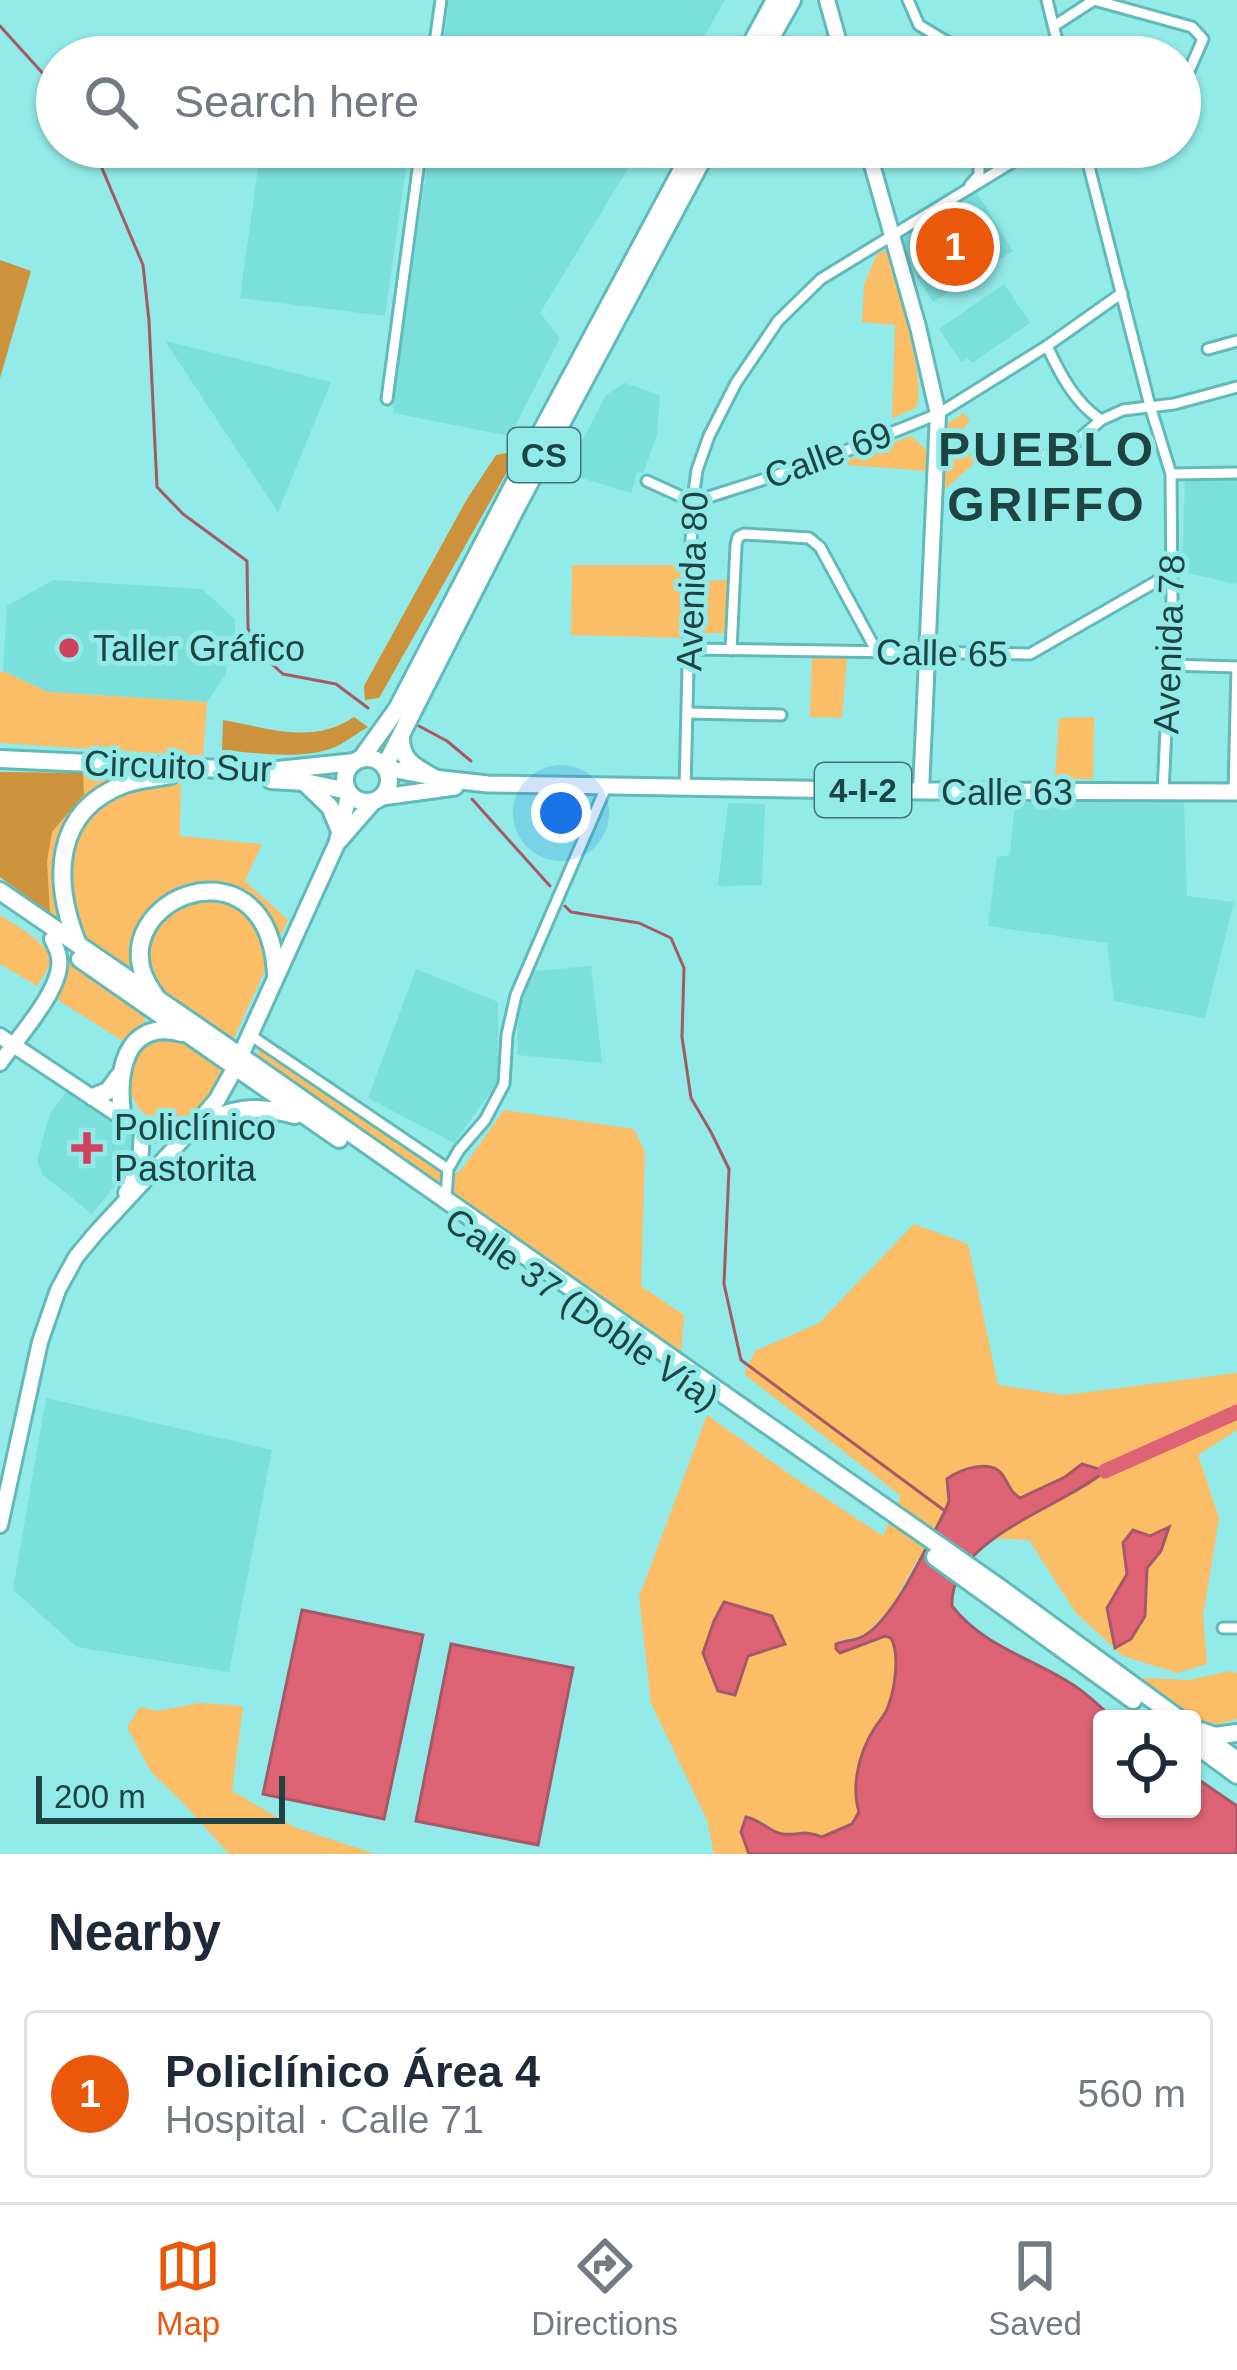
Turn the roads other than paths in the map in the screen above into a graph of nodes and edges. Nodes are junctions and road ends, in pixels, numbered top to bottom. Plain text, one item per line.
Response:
1 (441, 0) edge
2 (775, 0) edge
3 (792, 0) edge
4 (827, 0) edge
5 (908, 0) edge
6 (1047, 0) edge
7 (1094, 0) edge
8 (1054, 26) junction
9 (436, 36) edge
10 (755, 36) edge
11 (772, 36) edge
12 (837, 36) edge
13 (937, 36) edge
14 (1056, 36) edge
15 (1200, 36) edge
16 (418, 168) edge
17 (683, 168) edge
18 (699, 168) edge
19 (873, 168) edge
20 (979, 168) edge
21 (1003, 168) edge
22 (1089, 168) edge
23 (967, 190) junction
24 (891, 235) junction
25 (1122, 293) junction
26 (1237, 341) edge
27 (1047, 346) junction
28 (1208, 349) dead end
29 (1237, 387) edge
30 (387, 399) dead end
31 (1150, 406) junction
32 (938, 414) junction
33 (1102, 420) junction
34 (1002, 448) dead end
35 (1237, 473) edge
36 (1171, 474) junction
37 (647, 481) dead end
38 (693, 502) junction
39 (1173, 572) junction
40 (688, 649) junction
41 (731, 650) junction
42 (877, 652) junction
43 (925, 652) junction
44 (1170, 665) junction
45 (1237, 667) edge
46 (688, 713) junction
47 (781, 716) dead end
48 (401, 733) junction
49 (379, 736) junction
50 (358, 760) junction
51 (0, 763) edge
52 (386, 767) junction
53 (171, 775) junction
54 (305, 775) junction
55 (430, 776) junction
56 (488, 784) junction
57 (607, 785) junction
58 (685, 788) junction
59 (920, 791) junction
60 (1236, 792) edge
61 (349, 793) junction
62 (1163, 793) junction
63 (378, 800) junction
64 (338, 837) junction
65 (0, 891) edge
66 (0, 903) edge
67 (52, 939) junction
68 (77, 943) junction
69 (276, 974) junction
70 (159, 1000) junction
71 (188, 1035) junction
72 (6, 1040) edge
73 (246, 1042) joint
74 (0, 1063) edge
75 (120, 1075) junction
76 (231, 1075) dead end
77 (93, 1097) junction
78 (123, 1118) junction
79 (308, 1118) junction
80 (194, 1128) junction
81 (142, 1132) junction
82 (168, 1155) junction
83 (448, 1169) junction
84 (446, 1201) junction
85 (119, 1208) junction
86 (14, 1463) junction
87 (0, 1484) edge
88 (883, 1515) junction
89 (1, 1518) edge
90 (996, 1593) junction
91 (1222, 1628) dead end
92 (1237, 1628) edge
93 (1148, 1710) edge
94 (1161, 1710) edge
95 (1201, 1733) edge
96 (1237, 1733) edge
97 (1201, 1738) edge
98 (1201, 1741) edge
99 (1237, 1760) edge
100 (1237, 1775) edge

1 - 9 street
2 - 10 highway
3 - 11 highway
4 - 12 street
5 - 13 street
6 - 8 street
7 - 8 street
7 - 15 street
8 - 14 street
16 - 30 street
17 - 49 highway, CS
18 - 48 highway, CS
19 - 24 street
20 - 23 street
21 - 23 street, Avenida 80
22 - 25 street, Avenida 78
23 - 24 street, Avenida 80
24 - 32 street
24 - 38 street, Avenida 80
25 - 27 street, Calle 69
25 - 31 street, Avenida 78
26 - 28 street
27 - 32 street, Calle 69
27 - 33 street
29 - 31 street
31 - 33 street
31 - 36 street, Avenida 78
32 - 38 street, Calle 69
32 - 43 street
33 - 34 street
35 - 36 street
36 - 39 street, Avenida 78
37 - 38 street
38 - 40 street, Avenida 80
39 - 43 street, Calle 65
39 - 44 street, Avenida 78
40 - 41 street, Calle 65
40 - 46 street, Avenida 80
41 - 42 street, Calle 65
41 - 42 street
42 - 43 street, Calle 65
43 - 59 street
44 - 45 street
44 - 62 street, Avenida 78
45 - 60 street
46 - 47 street
46 - 58 street, Avenida 80
48 - 52 highway, CS
48 - 55 highway
49 - 50 highway, CS
49 - 54 highway
50 - 52 highway
50 - 54 highway, Circuito Sur
50 - 61 highway, CS
51 - 53 highway, Circuito Sur
51 - 54 highway, Circuito Sur
52 - 55 main road, Calle 63 / 4-I-2
52 - 63 highway, CS
53 - 54 highway, Circuito Sur
53 - 68 highway
54 - 61 highway, Circuito Sur
54 - 64 highway
55 - 56 main road, Calle 63 / 4-I-2
56 - 57 main road, Calle 63 / 4-I-2
56 - 63 main road, Calle 63 / 4-I-2
57 - 58 main road, Calle 63 / 4-I-2
57 - 83 street
58 - 59 main road, Calle 63 / 4-I-2
59 - 62 main road, Calle 63 / 4-I-2
60 - 62 main road, Calle 63 / 4-I-2
61 - 63 highway
61 - 64 main road
63 - 64 main road
64 - 69 main road
65 - 68 highway
66 - 67 highway, Calle 37 (Doble Vía)
67 - 71 highway, Calle 37 (Doble Vía)
67 - 72 street
68 - 70 highway, Calle 37 (Doble Vía)
69 - 70 highway
69 - 73 main road
70 - 84 highway, Calle 37 (Doble Vía)
71 - 75 highway
71 - 79 highway, Calle 37 (Doble Vía)
72 - 74 street
72 - 77 street
73 - 83 street
75 - 77 highway
75 - 78 highway
76 - 80 main road
77 - 78 street
78 - 81 main road
79 - 80 highway
79 - 88 highway, Calle 37 (Doble Vía)
80 - 81 main road
80 - 82 street
81 - 82 street
81 - 85 street
82 - 85 street
83 - 84 street
84 - 88 highway, Calle 37 (Doble Vía)
85 - 86 street
86 - 87 street
86 - 89 street
88 - 90 highway, Calle 37 (Doble Vía)
90 - 93 highway, Calle 37 (Doble Vía)
90 - 94 highway, Calle 37 (Doble Vía)
91 - 92 street
95 - 96 highway
97 - 99 highway, Calle 37 (Doble Vía)
98 - 100 highway, Calle 37 (Doble Vía)

